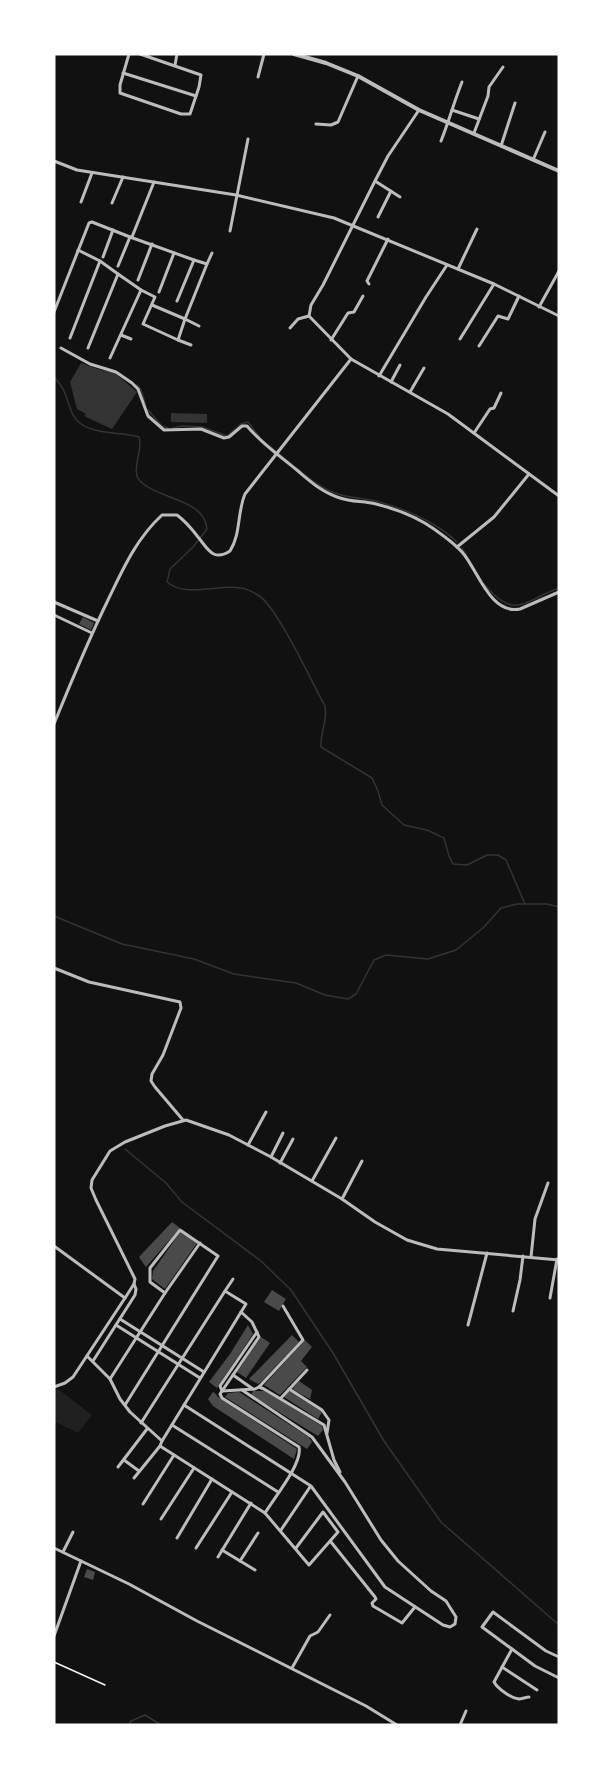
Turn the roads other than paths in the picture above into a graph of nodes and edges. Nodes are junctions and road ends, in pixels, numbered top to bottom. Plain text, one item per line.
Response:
1 (129, 54) edge
2 (140, 54) edge
3 (177, 54) edge
4 (264, 54) edge
5 (294, 54) edge
6 (175, 65) junction
7 (503, 67) dead end
8 (123, 73) junction
9 (358, 76) junction
10 (258, 78) dead end
11 (462, 82) dead end
12 (196, 96) junction
13 (515, 103) dead end
14 (419, 110) junction
15 (452, 110) junction
16 (480, 119) junction
17 (448, 121) junction
18 (316, 124) dead end
19 (545, 132) dead end
20 (474, 133) junction
21 (248, 139) dead end
22 (441, 141) dead end
23 (501, 146) junction
24 (533, 160) junction
25 (54, 161) edge
26 (559, 171) edge
27 (92, 173) junction
28 (123, 177) junction
29 (375, 181) junction
30 (154, 182) junction
31 (391, 191) junction
32 (236, 195) junction
33 (400, 197) dead end
34 (81, 201) dead end
35 (112, 203) dead end
36 (378, 217) dead end
37 (352, 225) junction
38 (477, 229) dead end
39 (114, 230) junction
40 (230, 231) dead end
41 (131, 237) junction
42 (388, 239) junction
43 (152, 244) junction
44 (78, 250) junction
45 (174, 253) junction
46 (212, 253) dead end
47 (103, 257) dead end
48 (194, 260) junction
49 (100, 261) junction
50 (207, 264) junction
51 (447, 265) junction
52 (118, 266) dead end
53 (458, 269) junction
54 (559, 271) edge
55 (118, 274) junction
56 (138, 280) dead end
57 (369, 284) dead end
58 (494, 284) junction
59 (141, 290) junction
60 (159, 292) dead end
61 (363, 296) dead end
62 (519, 296) junction
63 (177, 301) dead end
64 (151, 305) junction
65 (539, 307) junction
66 (54, 312) edge
67 (309, 316) junction
68 (559, 316) edge
69 (185, 319) junction
70 (199, 326) dead end
71 (290, 327) dead end
72 (121, 335) junction
73 (70, 338) dead end
74 (131, 339) dead end
75 (460, 339) dead end
76 (178, 340) junction
77 (331, 340) junction
78 (190, 345) dead end
79 (479, 346) dead end
80 (61, 348) dead end
81 (88, 348) dead end
82 (110, 358) dead end
83 (351, 359) junction
84 (400, 365) dead end
85 (424, 368) dead end
86 (380, 376) junction
87 (390, 382) junction
88 (409, 393) junction
89 (501, 393) dead end
90 (474, 433) junction
91 (277, 452) junction
92 (529, 474) junction
93 (559, 496) edge
94 (457, 547) junction
95 (559, 592) edge
96 (54, 602) edge
97 (54, 615) edge
98 (98, 621) junction
99 (92, 633) junction
100 (54, 724) edge
101 (54, 968) edge
102 (266, 1112) dead end
103 (183, 1120) junction
104 (283, 1133) dead end
105 (336, 1138) dead end
106 (293, 1139) dead end
107 (248, 1145) junction
108 (271, 1157) junction
109 (362, 1161) dead end
110 (280, 1163) junction
111 (312, 1182) junction
112 (548, 1183) dead end
113 (342, 1199) junction
114 (200, 1243) junction
115 (54, 1246) edge
116 (486, 1253) junction
117 (523, 1256) junction
118 (531, 1257) junction
119 (558, 1259) edge
120 (232, 1279) dead end
121 (134, 1284) junction
122 (225, 1291) junction
123 (165, 1293) junction
124 (125, 1298) junction
125 (550, 1298) dead end
126 (283, 1306) dead end
127 (513, 1311) dead end
128 (241, 1312) junction
129 (120, 1319) junction
130 (116, 1325) junction
131 (468, 1325) dead end
132 (141, 1332) junction
133 (257, 1332) junction
134 (136, 1338) junction
135 (162, 1346) junction
136 (159, 1352) junction
137 (87, 1356) junction
138 (182, 1358) junction
139 (93, 1361) junction
140 (178, 1365) junction
141 (308, 1370) dead end
142 (204, 1372) junction
143 (233, 1375) junction
144 (200, 1378) junction
145 (110, 1379) junction
146 (245, 1383) junction
147 (54, 1388) edge
148 (257, 1388) junction
149 (289, 1389) junction
150 (242, 1390) junction
151 (222, 1391) junction
152 (281, 1398) junction
153 (125, 1405) junction
154 (184, 1405) junction
155 (141, 1423) junction
156 (172, 1425) junction
157 (147, 1429) junction
158 (327, 1434) junction
159 (162, 1441) junction
160 (160, 1446) junction
161 (174, 1455) junction
162 (123, 1460) junction
163 (118, 1467) dead end
164 (194, 1468) junction
165 (139, 1471) junction
166 (291, 1472) junction
167 (134, 1478) dead end
168 (212, 1479) junction
169 (345, 1482) junction
170 (311, 1486) junction
171 (232, 1492) junction
172 (278, 1492) junction
173 (251, 1503) junction
174 (143, 1504) dead end
175 (265, 1513) junction
176 (161, 1519) dead end
177 (281, 1530) junction
178 (73, 1532) dead end
179 (258, 1533) dead end
180 (177, 1538) dead end
181 (331, 1542) junction
182 (54, 1548) edge
183 (196, 1548) dead end
184 (296, 1548) junction
185 (222, 1550) junction
186 (63, 1552) junction
187 (218, 1557) dead end
188 (81, 1561) junction
189 (240, 1561) junction
190 (255, 1570) dead end
191 (415, 1607) junction
192 (330, 1615) dead end
193 (54, 1636) edge
194 (512, 1648) junction
195 (559, 1657) edge
196 (502, 1667) junction
197 (291, 1669) junction
198 (559, 1678) edge
199 (537, 1690) dead end
200 (529, 1697) dead end
201 (466, 1712) dead end
202 (397, 1725) edge
203 (460, 1725) edge

1 - 8 street
2 - 6 street
3 - 6 street
4 - 10 street
5 - 9 street
6 - 12 street
7 - 16 street
8 - 12 street
8 - 12 street
9 - 14 street
9 - 18 street
11 - 15 street
13 - 23 street
14 - 17 street
14 - 29 street
15 - 16 street
15 - 17 street
16 - 20 street
17 - 20 street
17 - 22 street
19 - 24 street
20 - 23 street
21 - 32 street
23 - 24 street
24 - 26 street
25 - 27 street
27 - 28 street
27 - 34 street
28 - 30 street
28 - 35 street
29 - 31 street
29 - 37 street
30 - 32 street
30 - 41 street
31 - 33 street
31 - 36 street
32 - 37 street
32 - 40 street
37 - 42 street
37 - 67 street
38 - 53 street
39 - 41 street
39 - 44 street
39 - 47 street
41 - 43 street
41 - 52 street
42 - 51 street
42 - 57 street
43 - 45 street
43 - 56 street
44 - 49 street
44 - 66 street
45 - 48 street
45 - 60 street
46 - 50 street
48 - 50 street
48 - 63 street
49 - 55 street
49 - 73 street
50 - 69 street
51 - 53 street
51 - 86 street
53 - 58 street
54 - 65 street
55 - 59 street
55 - 81 street
58 - 62 street
58 - 75 street
59 - 64 street
59 - 72 street
61 - 77 street
62 - 65 street
62 - 79 street
64 - 69 street
64 - 76 street
65 - 68 street
67 - 71 street
67 - 77 street
69 - 70 street
69 - 76 street
72 - 74 street
72 - 82 street
76 - 78 street
77 - 83 street
80 - 91 street
83 - 86 street
83 - 91 street
84 - 87 street
85 - 88 street
86 - 87 street
87 - 88 street
88 - 90 street
89 - 90 street
90 - 92 street
91 - 94 street
91 - 98 street
92 - 93 street
92 - 94 street
94 - 95 street
96 - 98 street
97 - 99 street
98 - 99 street
99 - 100 street
101 - 103 street
102 - 107 street
103 - 107 street
103 - 121 street
104 - 108 street
105 - 111 street
106 - 110 street
107 - 108 street
108 - 110 street
109 - 113 street
110 - 111 street
111 - 113 street
112 - 118 street
113 - 116 street
114 - 123 street
114 - 123 street
114 - 135 street
115 - 124 street
116 - 117 street
116 - 131 street
117 - 118 street
117 - 127 street
118 - 119 street
119 - 125 street
120 - 122 street
121 - 124 street
121 - 129 street
122 - 128 street
122 - 138 street
123 - 132 street
124 - 137 street
126 - 148 street
128 - 133 street
128 - 142 street
129 - 130 street
129 - 132 street
130 - 134 street
130 - 139 street
132 - 134 street
132 - 135 street
133 - 143 street
133 - 151 street
134 - 136 street
134 - 145 street
135 - 136 street
135 - 138 street
136 - 140 street
136 - 153 street
137 - 139 street
137 - 147 street
138 - 140 street
138 - 142 street
139 - 145 street
140 - 144 street
140 - 155 street
141 - 149 street
142 - 144 street
143 - 146 street
143 - 151 street
144 - 154 street
145 - 153 street
146 - 148 street
146 - 150 street
148 - 150 street
148 - 152 street
149 - 152 street
149 - 158 street
150 - 151 street
150 - 169 street
151 - 166 street
152 - 158 street
153 - 155 street
154 - 156 street
154 - 166 street
155 - 157 street
156 - 159 street
156 - 172 street
157 - 159 street
157 - 162 street
158 - 169 street
159 - 160 street
160 - 161 street
160 - 165 street
161 - 164 street
161 - 174 street
162 - 163 street
162 - 165 street
164 - 168 street
164 - 176 street
165 - 167 street
166 - 170 street
166 - 172 street
168 - 171 street
168 - 180 street
169 - 191 street
170 - 177 street
170 - 191 street
171 - 173 street
171 - 183 street
172 - 175 street
173 - 175 street
173 - 185 street
175 - 177 street
177 - 184 street
178 - 186 street
179 - 189 street
181 - 184 street
181 - 184 street
181 - 191 street
182 - 186 street
185 - 187 street
185 - 189 street
186 - 188 street
188 - 193 street
188 - 197 street
189 - 190 street
192 - 197 street
194 - 195 street
194 - 196 street
194 - 198 street
196 - 199 street
196 - 200 street
197 - 202 street
201 - 203 street

